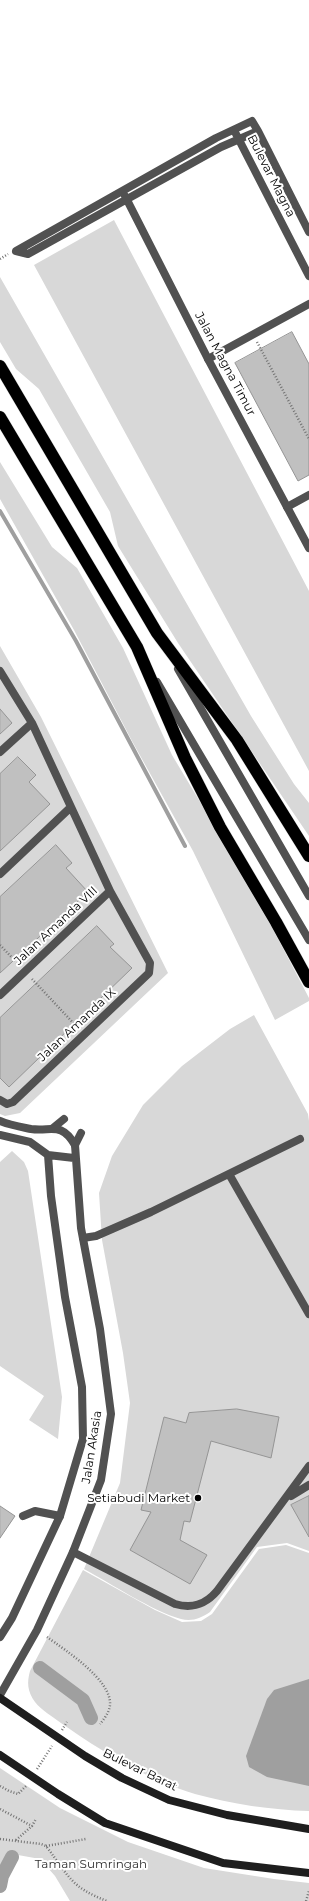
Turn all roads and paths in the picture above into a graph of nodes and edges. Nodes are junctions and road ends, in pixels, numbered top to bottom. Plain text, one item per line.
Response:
1 (234, 129) junction
2 (258, 131) junction
3 (239, 139) junction
4 (122, 191) junction
5 (127, 200) junction
6 (309, 232) edge
7 (309, 276) edge
8 (309, 304) edge
9 (253, 334) junction
10 (208, 359) junction
11 (0, 366) edge
12 (0, 417) edge
13 (309, 439) edge
14 (309, 495) edge
15 (287, 507) junction
16 (309, 548) edge
17 (157, 633) junction
18 (137, 647) junction
19 (0, 671) edge
20 (32, 723) junction
21 (0, 752) edge
22 (70, 807) junction
23 (309, 856) edge
24 (0, 874) edge
25 (110, 891) junction
26 (309, 896) edge
27 (309, 940) edge
28 (0, 945) edge
29 (25, 971) junction
30 (309, 982) edge
31 (0, 995) edge
32 (85, 1035) junction
33 (0, 1100) edge
34 (64, 1119) dead end
35 (0, 1121) edge
36 (53, 1128) junction
37 (32, 1129) junction
38 (81, 1133) dead end
39 (0, 1135) edge
40 (300, 1139) dead end
41 (30, 1142) junction
42 (74, 1145) junction
43 (48, 1154) junction
44 (74, 1158) junction
45 (229, 1174) junction
46 (83, 1238) junction
47 (309, 1314) edge
48 (309, 1466) edge
49 (309, 1485) edge
50 (287, 1498) junction
51 (23, 1516) dead end
52 (60, 1516) junction
53 (74, 1552) junction
54 (0, 1637) edge
55 (46, 1637) dead end
56 (0, 1697) edge
57 (67, 1722) dead end
58 (100, 1724) dead end
59 (57, 1737) junction
60 (0, 1754) edge
61 (32, 1777) junction
62 (0, 1786) edge
63 (0, 1808) edge
64 (36, 1819) dead end
65 (32, 1826) junction
66 (309, 1829) edge
67 (0, 1839) edge
68 (86, 1839) dead end
69 (16, 1841) junction
70 (46, 1846) junction
71 (309, 1872) edge
72 (309, 1891) edge
73 (107, 1901) edge
74 (306, 1901) edge

1 - 2 street, Bulevar Magna
1 - 3 street, Bulevar Magna
1 - 4 street
2 - 3 street
2 - 6 street, Bulevar Magna
3 - 5 street
3 - 7 street, Bulevar Magna
4 - 5 street, Jalan Magna Timur
4 - 5 street
5 - 10 street, Jalan Magna Timur
8 - 9 street
9 - 10 street
9 - 13 path
10 - 15 street, Jalan Magna Timur
11 - 17 highway
12 - 18 highway
14 - 15 street
15 - 16 street, Jalan Magna Timur
17 - 23 highway
17 - 26 street
18 - 27 street
18 - 30 highway
19 - 20 street
20 - 21 street
20 - 22 street
22 - 24 street
22 - 25 street
25 - 29 street, Jalan Amanda VIII
25 - 32 street, Jalan Amanda IX
28 - 29 path
29 - 31 street, Jalan Amanda VIII
29 - 32 path
32 - 33 street, Jalan Amanda IX
34 - 36 street
35 - 37 street
36 - 37 street
36 - 42 street
37 - 41 street
38 - 42 street
39 - 41 street
40 - 45 street
41 - 43 street
42 - 44 street, Jalan Akasia
43 - 44 street
43 - 52 street, Jalan Akasia
44 - 46 street, Jalan Akasia
45 - 46 street
45 - 47 street
46 - 53 street, Jalan Akasia
48 - 50 street
49 - 50 street
50 - 53 street
51 - 52 street
52 - 54 street, Jalan Akasia
53 - 56 street, Jalan Akasia
55 - 58 path
56 - 59 main road, Bulevar Barat
57 - 59 path
59 - 61 path
59 - 66 main road, Bulevar Barat
60 - 61 main road
61 - 62 path
61 - 71 main road
63 - 65 path
64 - 65 path
65 - 69 path
67 - 69 path
68 - 70 path
69 - 70 path
70 - 73 path
72 - 74 path

